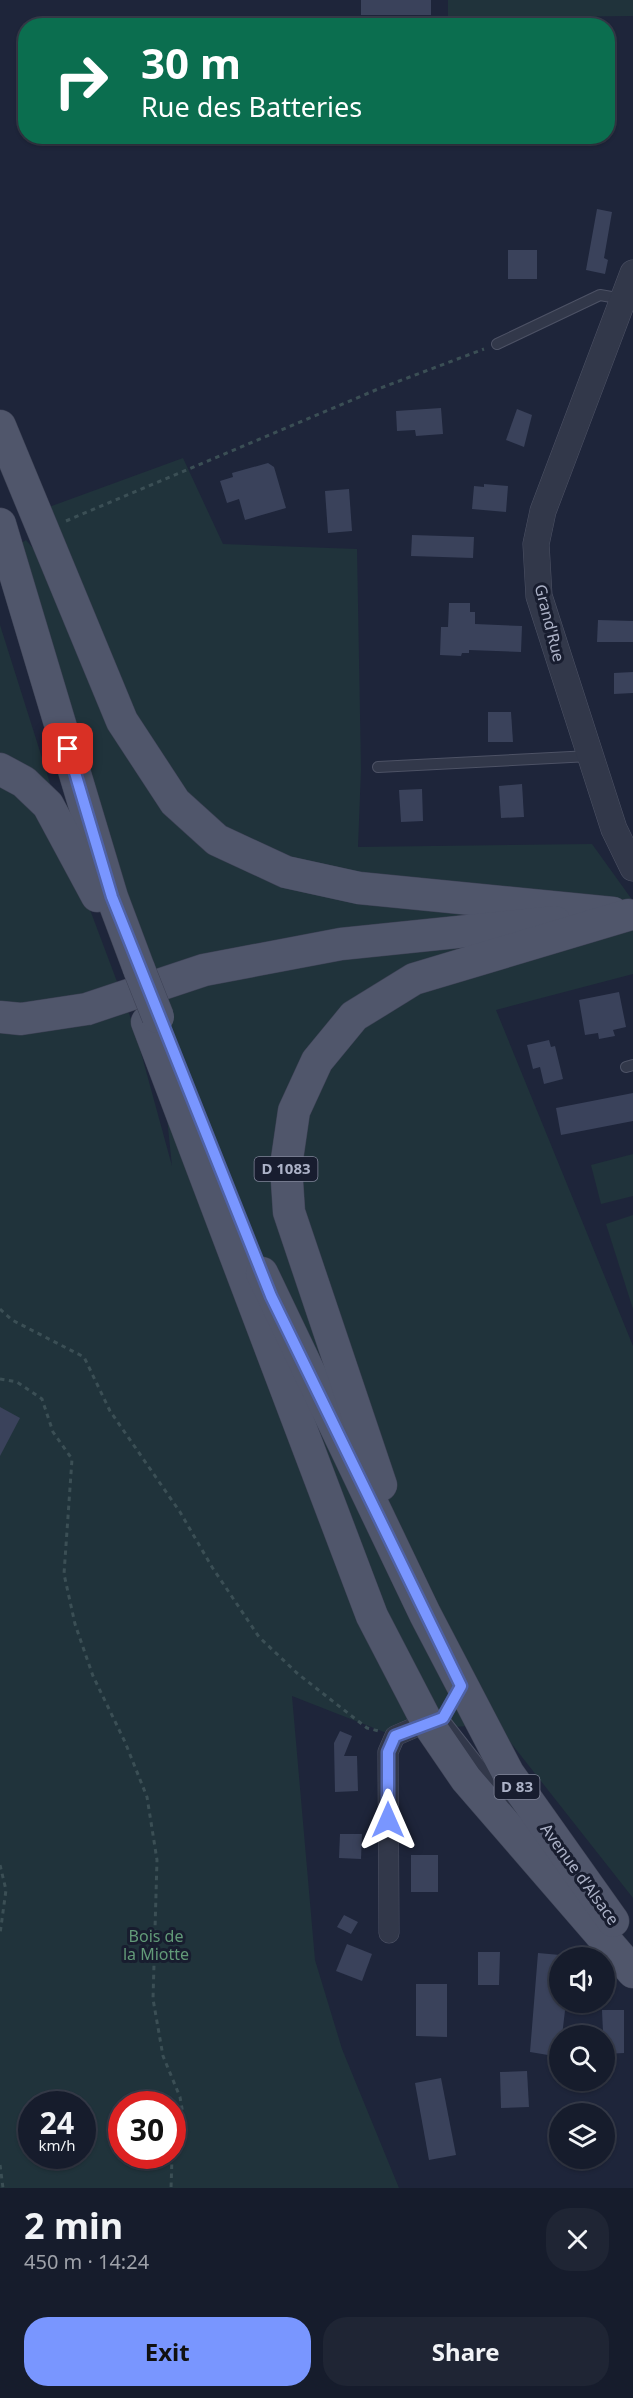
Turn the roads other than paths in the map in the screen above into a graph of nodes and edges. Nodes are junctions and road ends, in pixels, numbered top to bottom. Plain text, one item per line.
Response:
1 (633, 273) edge
2 (623, 299) junction
3 (497, 344) road end
4 (0, 426) edge
5 (0, 524) edge
6 (0, 588) edge
7 (590, 756) junction
8 (378, 767) dead end
9 (0, 769) edge
10 (633, 868) edge
11 (99, 899) junction
12 (631, 914) edge
13 (134, 972) junction
14 (0, 1017) edge
15 (152, 1020) junction
16 (424, 1614) junction
17 (461, 1686) junction
18 (435, 1720) junction
19 (530, 1829) dead end
20 (566, 1876) dead end
21 (610, 1917) junction
22 (389, 1933) dead end
23 (633, 1945) edge
24 (633, 1972) edge

1 - 2 street, Grand'Rue
2 - 3 lane
2 - 7 street, Grand'Rue
4 - 12 main road
5 - 13 main road, D 83
6 - 11 main road, D 83
7 - 8 lane
7 - 10 street, Grand'Rue
9 - 11 main road
11 - 13 main road, D 83
12 - 14 main road
12 - 16 main road, D 1083
13 - 15 main road, D 83, bridge
15 - 16 main road, D 83
15 - 18 main road, D 83
16 - 17 main road, Avenue d'Alsace / D 83
17 - 18 lane
17 - 21 main road, Avenue d'Alsace / D 83
18 - 19 lane
18 - 22 street
18 - 24 main road, Avenue d'Alsace / D 83
20 - 21 lane
21 - 23 main road, Avenue d'Alsace / D 83

